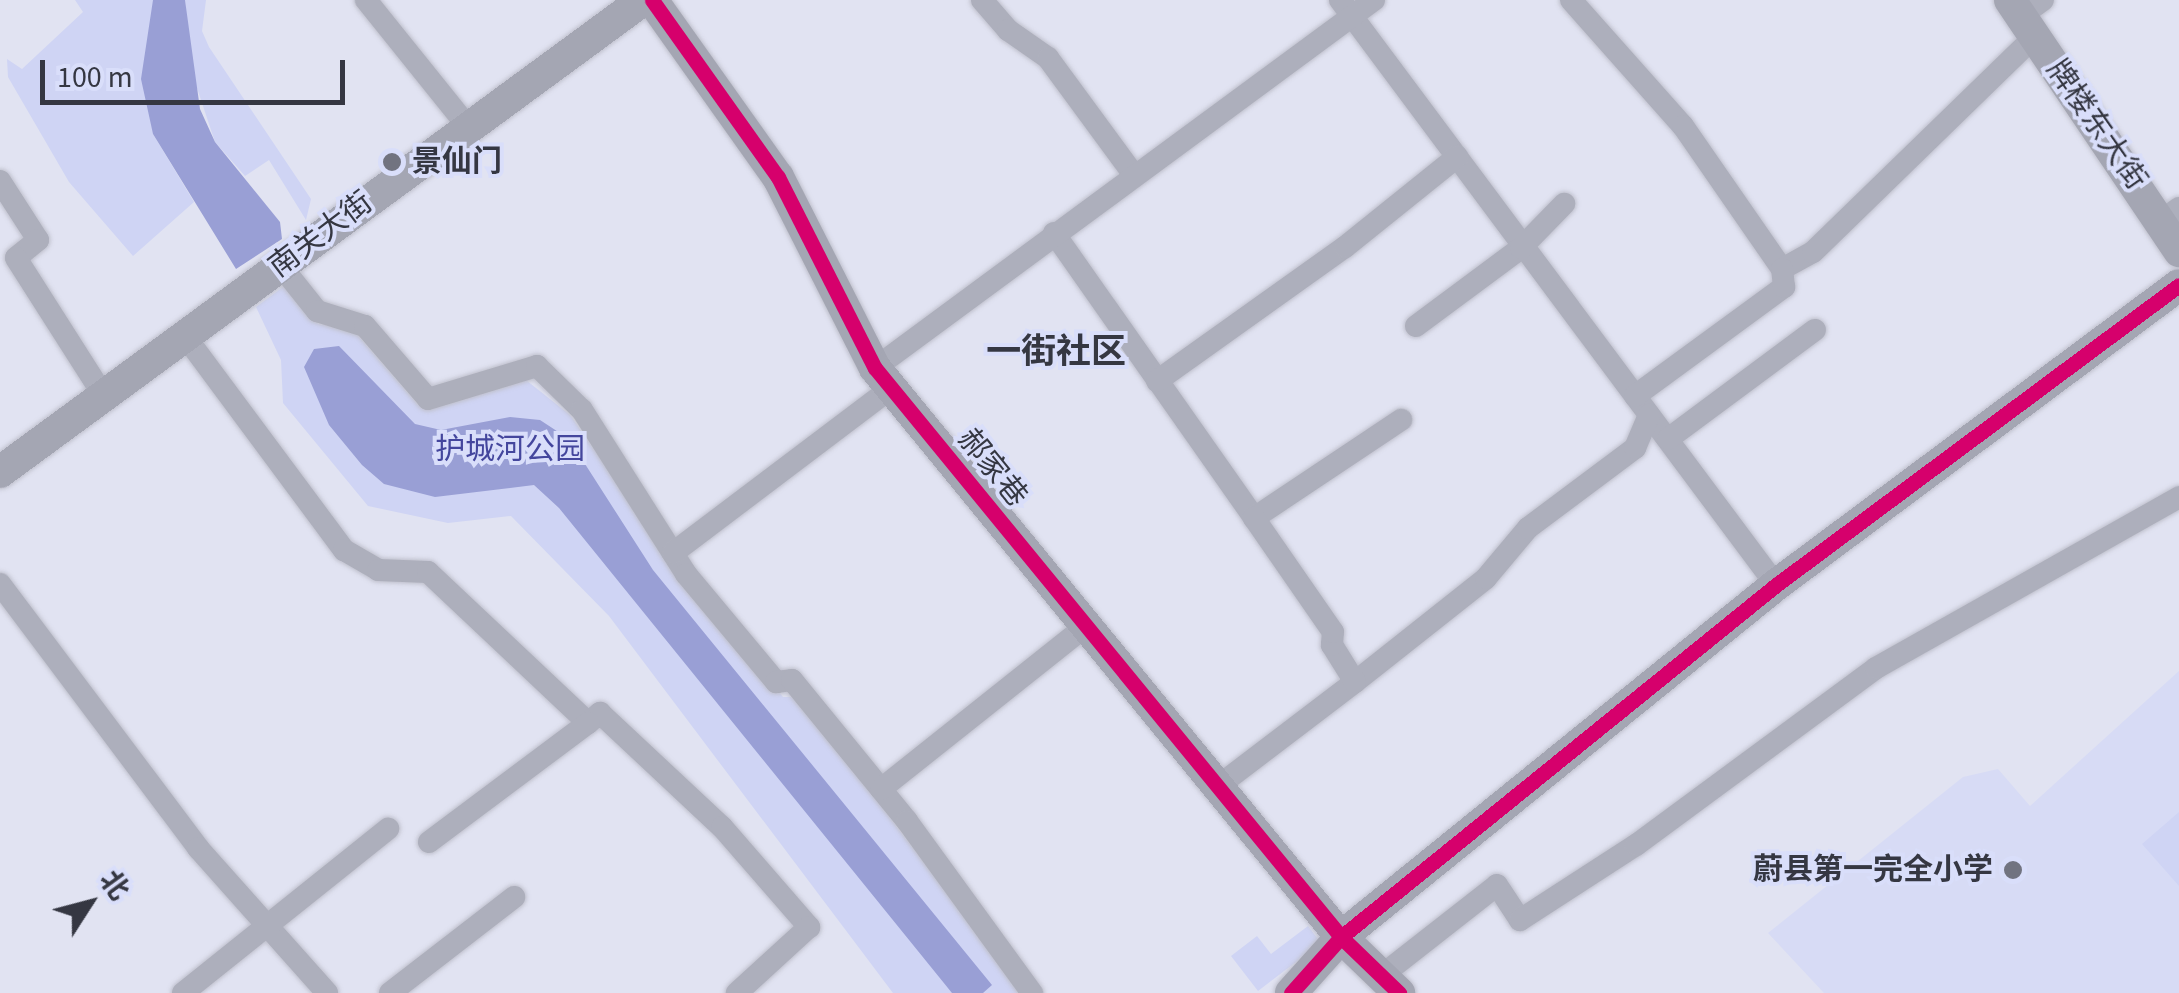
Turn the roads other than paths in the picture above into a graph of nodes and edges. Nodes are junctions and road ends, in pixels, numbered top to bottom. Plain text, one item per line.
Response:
1 (366, 0) edge
2 (644, 0) edge
3 (652, 0) edge
4 (982, 0) edge
5 (1374, 0) edge
6 (1572, 0) edge
7 (1346, 8) edge
8 (2027, 13) edge
9 (469, 128) junction
10 (1457, 156) junction
11 (1134, 176) junction
12 (0, 181) edge
13 (1564, 204) dead end
14 (2170, 214) edge
15 (1054, 233) junction
16 (1522, 248) junction
17 (2179, 251) edge
18 (282, 266) junction
19 (1782, 269) junction
20 (2179, 285) edge
21 (1416, 326) dead end
22 (1815, 330) dead end
23 (185, 336) junction
24 (883, 378) junction
25 (1157, 380) junction
26 (104, 396) junction
27 (1642, 406) junction
28 (1401, 420) dead end
29 (1668, 439) junction
30 (0, 472) edge
31 (2179, 497) edge
32 (1254, 518) junction
33 (673, 553) junction
34 (0, 584) edge
35 (1776, 585) junction
36 (1086, 626) junction
37 (1355, 682) junction
38 (588, 723) junction
39 (1218, 787) junction
40 (882, 790) junction
41 (388, 829) dead end
42 (429, 842) dead end
43 (514, 896) dead end
44 (264, 923) junction
45 (1340, 937) junction
46 (1390, 985) edge
47 (184, 993) edge
48 (327, 993) edge
49 (390, 993) edge
50 (737, 993) edge
51 (1032, 993) edge
52 (1291, 993) edge

1 - 9 street
2 - 9 street, 南关大街
3 - 24 street, 郝家巷
4 - 11 street
5 - 7 street
6 - 19 street
7 - 10 street
7 - 11 street
8 - 14 street, 牌楼东大街
8 - 19 street
9 - 18 street, 南关大街
10 - 16 street
10 - 25 street
11 - 15 street
12 - 26 street
13 - 16 street
14 - 17 street, 牌楼东大街
15 - 24 street
15 - 25 street
16 - 21 street
16 - 27 street
18 - 23 street, 南关大街
18 - 33 street
19 - 27 street
20 - 35 street
22 - 29 street
23 - 26 street, 南关大街
23 - 38 street
24 - 33 street
24 - 36 street, 郝家巷
25 - 32 street
26 - 30 street, 南关大街
27 - 29 street
27 - 37 street
28 - 32 street
29 - 35 street
31 - 46 street
32 - 37 street
33 - 40 street
34 - 44 street
35 - 45 street
36 - 39 street, 郝家巷
36 - 40 street
37 - 39 street
38 - 42 street
38 - 50 street
39 - 45 street, 郝家巷
40 - 51 street
41 - 44 street
43 - 49 street
44 - 47 street
44 - 48 street
45 - 46 street, 郝家巷
45 - 52 street

